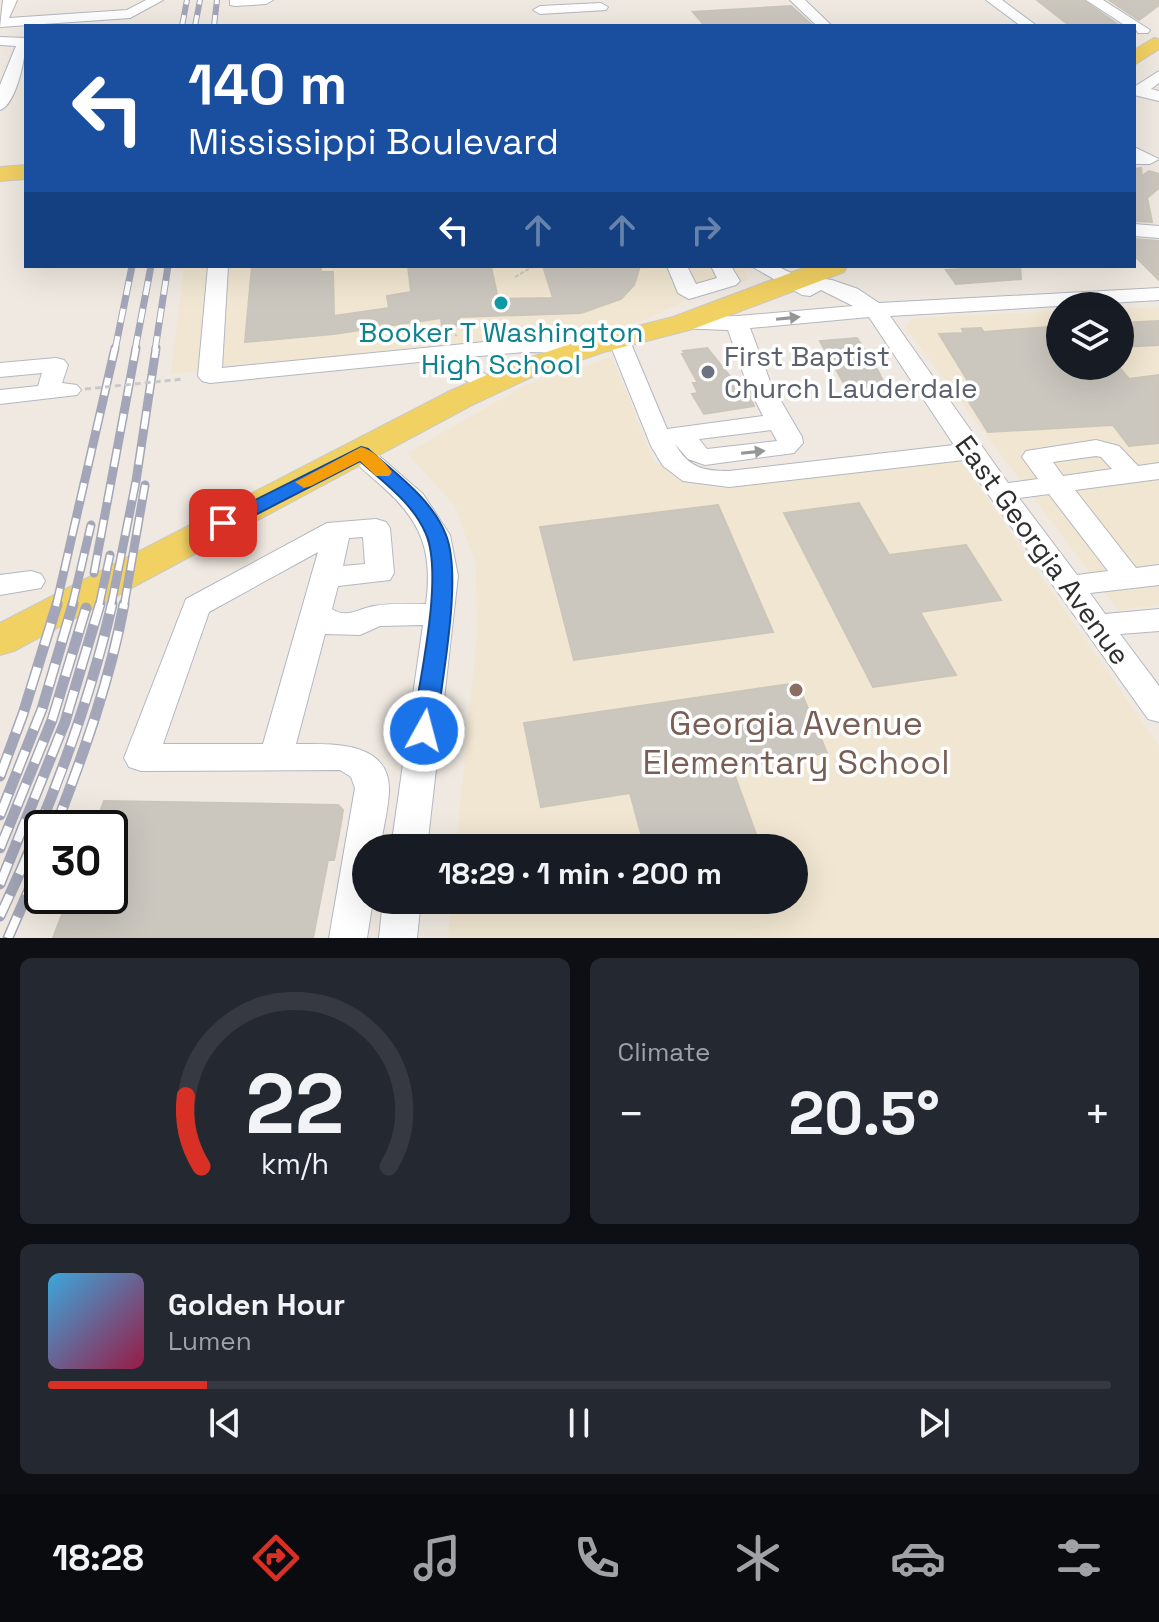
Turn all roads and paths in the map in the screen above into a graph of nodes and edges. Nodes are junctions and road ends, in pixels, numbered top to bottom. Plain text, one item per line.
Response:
1 (10, 0) edge
2 (156, 0) edge
3 (266, 0) edge
4 (797, 0) edge
5 (993, 0) edge
6 (1093, 0) edge
7 (235, 2) edge
8 (602, 8) edge
9 (540, 10) dead end
10 (1026, 10) dead end
11 (1159, 20) edge
12 (0, 23) edge
13 (823, 24) edge
14 (1027, 24) edge
15 (1047, 24) edge
16 (1126, 24) edge
17 (1145, 38) edge
18 (0, 41) edge
19 (24, 42) edge
20 (24, 45) edge
21 (1159, 76) edge
22 (1159, 96) edge
23 (0, 105) edge
24 (24, 162) edge
25 (0, 164) edge
26 (24, 172) edge
27 (0, 174) edge
28 (1136, 230) edge
29 (1159, 232) edge
30 (218, 268) edge
31 (531, 268) edge
32 (678, 268) edge
33 (722, 268) edge
34 (771, 268) edge
35 (826, 268) edge
36 (801, 274) edge
37 (515, 277) dead end
38 (1159, 294) edge
39 (875, 310) junction
40 (683, 323) junction
41 (737, 323) junction
42 (606, 342) junction
43 (433, 354) junction
44 (0, 370) edge
45 (184, 379) dead end
46 (489, 386) junction
47 (67, 390) junction
48 (0, 397) edge
49 (672, 437) junction
50 (971, 451) junction
51 (361, 453) junction
52 (1159, 471) edge
53 (1055, 485) junction
54 (1001, 492) junction
55 (337, 529) junction
56 (1159, 575) edge
57 (326, 577) junction
58 (1128, 578) junction
59 (31, 581) dead end
60 (0, 585) edge
61 (1070, 586) junction
62 (439, 614) junction
63 (320, 618) junction
64 (1159, 620) edge
65 (1097, 625) junction
66 (0, 641) edge
67 (1159, 710) edge
68 (276, 757) junction
69 (411, 834) edge
70 (401, 914) edge
71 (348, 938) edge
72 (398, 938) edge

1 - 12 street
2 - 12 street
3 - 7 street
4 - 13 street
5 - 14 street
6 - 16 street
8 - 9 street
10 - 15 street
11 - 17 street
18 - 19 street
20 - 23 street
21 - 22 street
24 - 25 main road
26 - 27 main road
28 - 29 street
30 - 43 street
31 - 37 path
32 - 33 street
34 - 36 street
35 - 36 main road
36 - 39 street
36 - 40 main road
38 - 39 street
41 -> 39 street
39 - 50 street, East Georgia Avenue
40 - 41 street
40 - 42 main road
41 - 49 street
42 - 43 street
42 - 46 main road
42 - 49 street
43 - 46 street
44 - 47 street
45 - 47 path, bridge
46 - 51 main road
47 - 48 street
49 - 50 street
50 - 54 street, East Georgia Avenue
51 - 62 street
51 - 66 main road
52 - 53 street
53 - 54 street
53 - 58 street
54 - 61 street, East Georgia Avenue
55 - 57 street
55 - 57 street
55 - 68 street
56 - 58 street
57 - 63 street
58 - 61 street
59 - 60 street
61 - 65 street, East Georgia Avenue
62 - 63 street
62 - 69 street
63 - 68 street
64 - 65 street
65 - 67 street, East Georgia Avenue
68 - 71 street
70 - 72 street

